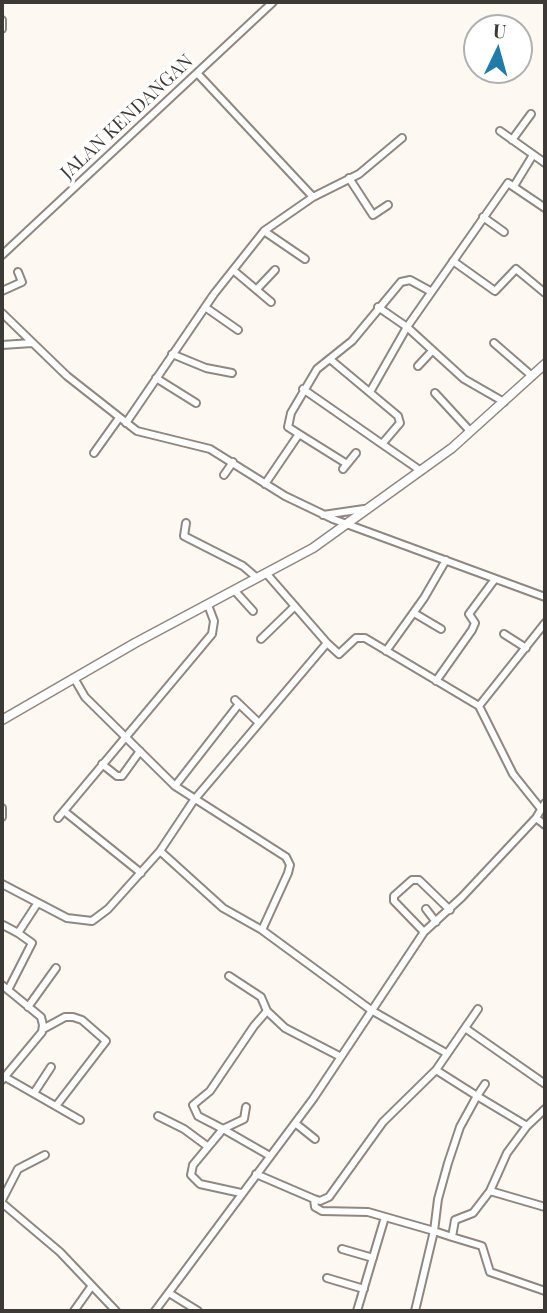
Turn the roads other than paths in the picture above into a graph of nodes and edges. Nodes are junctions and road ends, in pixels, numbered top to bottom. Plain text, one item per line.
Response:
1 (273, 2) edge
2 (2, 20) edge
3 (2, 29) edge
4 (197, 73) junction
5 (531, 114) dead end
6 (500, 131) dead end
7 (402, 138) dead end
8 (512, 140) junction
9 (533, 155) junction
10 (545, 163) edge
11 (349, 178) junction
12 (514, 186) junction
13 (313, 197) junction
14 (388, 205) dead end
15 (545, 208) edge
16 (483, 217) junction
17 (264, 231) junction
18 (504, 232) dead end
19 (2, 255) edge
20 (305, 259) dead end
21 (453, 261) junction
22 (233, 270) junction
23 (275, 270) dead end
24 (18, 272) dead end
25 (257, 289) junction
26 (2, 291) edge
27 (429, 291) junction
28 (545, 293) edge
29 (271, 302) dead end
30 (205, 307) junction
31 (378, 307) junction
32 (2, 313) edge
33 (407, 327) junction
34 (237, 330) dead end
35 (32, 343) junction
36 (494, 343) dead end
37 (2, 345) edge
38 (432, 351) junction
39 (172, 354) junction
40 (331, 360) junction
41 (545, 364) edge
42 (418, 366) dead end
43 (232, 373) dead end
44 (532, 376) junction
45 (156, 378) junction
46 (303, 389) junction
47 (370, 392) junction
48 (435, 393) dead end
49 (504, 402) junction
50 (196, 403) dead end
51 (122, 421) junction
52 (470, 431) junction
53 (299, 434) junction
54 (382, 444) junction
55 (94, 453) dead end
56 (356, 453) dead end
57 (233, 462) junction
58 (421, 471) junction
59 (224, 475) dead end
60 (265, 484) junction
61 (364, 509) junction
62 (323, 515) junction
63 (186, 523) dead end
64 (345, 524) junction
65 (446, 560) junction
66 (266, 573) junction
67 (257, 578) junction
68 (495, 579) junction
69 (235, 591) junction
70 (545, 597) edge
71 (208, 605) junction
72 (295, 606) junction
73 (253, 611) dead end
74 (414, 613) junction
75 (545, 623) edge
76 (441, 629) dead end
77 (505, 634) dead end
78 (261, 639) dead end
79 (327, 643) junction
80 (526, 648) junction
81 (386, 651) junction
82 (77, 679) junction
83 (436, 681) junction
84 (479, 706) junction
85 (2, 720) edge
86 (258, 722) junction
87 (125, 736) junction
88 (140, 751) junction
89 (102, 764) junction
90 (175, 786) junction
91 (194, 800) junction
92 (543, 806) edge
93 (2, 808) edge
94 (64, 811) junction
95 (2, 817) edge
96 (58, 818) dead end
97 (536, 818) junction
98 (545, 825) edge
99 (160, 851) junction
100 (141, 873) junction
101 (2, 884) edge
102 (37, 904) junction
103 (426, 909) dead end
104 (450, 910) junction
105 (436, 922) junction
106 (3, 925) edge
107 (262, 930) junction
108 (424, 932) junction
109 (18, 933) junction
110 (56, 968) dead end
111 (229, 976) dead end
112 (5, 988) edge
113 (28, 1007) junction
114 (478, 1009) dead end
115 (371, 1010) junction
116 (267, 1011) junction
117 (465, 1028) junction
118 (43, 1029) junction
119 (446, 1053) junction
120 (341, 1057) junction
121 (51, 1067) dead end
122 (436, 1070) junction
123 (4, 1078) edge
124 (485, 1084) dead end
125 (545, 1084) edge
126 (34, 1093) junction
127 (477, 1096) junction
128 (56, 1105) junction
129 (246, 1107) dead end
130 (545, 1109) edge
131 (158, 1116) dead end
132 (80, 1120) dead end
133 (295, 1123) junction
134 (527, 1126) junction
135 (223, 1129) junction
136 (315, 1139) dead end
137 (207, 1146) junction
138 (45, 1155) dead end
139 (270, 1156) junction
140 (256, 1174) junction
141 (490, 1191) junction
142 (241, 1193) junction
143 (314, 1199) junction
144 (2, 1202) edge
145 (545, 1207) edge
146 (385, 1217) junction
147 (434, 1231) junction
148 (452, 1237) junction
149 (342, 1249) dead end
150 (373, 1258) junction
151 (327, 1278) dead end
152 (91, 1287) junction
153 (364, 1289) junction
154 (545, 1291) edge
155 (169, 1293) junction
156 (74, 1311) edge
157 (116, 1311) edge
158 (155, 1311) edge
159 (198, 1311) edge
160 (357, 1311) edge
161 (415, 1311) edge

1 - 4 street, JALAN KENDANGAN
2 - 3 street
4 - 13 street
4 - 19 street, JALAN KENDANGAN
5 - 8 street
6 - 8 street
7 - 11 street
8 - 9 street
9 - 10 street
9 - 12 street
11 - 13 street
11 - 14 street
12 - 15 street
12 - 16 street
13 - 17 street
16 - 18 street
16 - 21 street
17 - 20 street
17 - 22 street
21 - 27 street
21 - 28 street
22 - 25 street
22 - 30 street
23 - 25 street
24 - 26 street
25 - 29 street
27 - 31 street
27 - 33 street
30 - 34 street
30 - 39 street
31 - 33 street
31 - 40 street
32 - 35 street
33 - 38 street
33 - 47 street
35 - 37 street
35 - 51 street
36 - 44 street
38 - 42 street
38 - 49 street
39 - 43 street
39 - 45 street
40 - 46 street
40 - 47 street
41 - 44 street
44 - 49 street
45 - 50 street
45 - 51 street
46 - 53 street
46 - 54 street
47 - 54 street
48 - 52 street
49 - 52 street
51 - 55 street
51 - 57 street
52 - 58 street
53 - 56 street
53 - 60 street
54 - 58 street
57 - 59 street
57 - 60 street
58 - 61 street
60 - 62 street
61 - 62 street
61 - 64 street
62 - 64 street
63 - 67 street
64 - 65 street
64 - 66 street
65 - 68 street
65 - 74 street
66 - 67 street
66 - 72 street
67 - 69 street
68 - 70 street
68 - 83 street
69 - 71 street
69 - 73 street
71 - 82 street
71 - 87 street
72 - 78 street
72 - 79 street
74 - 76 street
74 - 81 street
75 - 80 street
77 - 80 street
79 - 81 street
79 - 86 street
80 - 84 street
81 - 83 street
82 - 85 street
82 - 87 street
83 - 84 street
84 - 92 street
86 - 90 street
86 - 91 street
87 - 88 street
87 - 89 street
88 - 89 street
88 - 90 street
89 - 94 street
90 - 91 street
91 - 99 street
91 - 107 street
92 - 97 street
93 - 95 street
94 - 96 street
94 - 100 street
97 - 98 street
97 - 104 street
99 - 100 street
99 - 107 street
100 - 102 street
101 - 102 street
102 - 109 street
103 - 105 street
104 - 105 street
104 - 108 street
105 - 108 street
106 - 109 street
107 - 115 street
108 - 115 street
109 - 112 street
110 - 113 street
111 - 116 street
112 - 113 street
113 - 118 street
114 - 117 street
115 - 119 street
115 - 120 street
116 - 120 street
116 - 135 street
117 - 119 street
117 - 125 street
118 - 123 street
118 - 128 street
119 - 122 street
120 - 133 street
121 - 126 street
122 - 127 street
122 - 143 street
123 - 126 street
124 - 127 street
126 - 128 street
127 - 134 street
127 - 147 street
128 - 132 street
129 - 135 street
130 - 134 street
131 - 137 street
133 - 136 street
133 - 139 street
134 - 141 street
135 - 137 street
135 - 139 street
137 - 142 street
138 - 144 street
139 - 140 street
140 - 142 street
140 - 143 street
141 - 145 street
141 - 148 street
142 - 155 street
143 - 146 street
144 - 152 street
146 - 147 street
146 - 150 street
147 - 148 street
147 - 161 street
148 - 154 street
149 - 150 street
150 - 153 street
151 - 153 street
152 - 156 street
152 - 157 street
153 - 160 street
155 - 158 street
155 - 159 street

